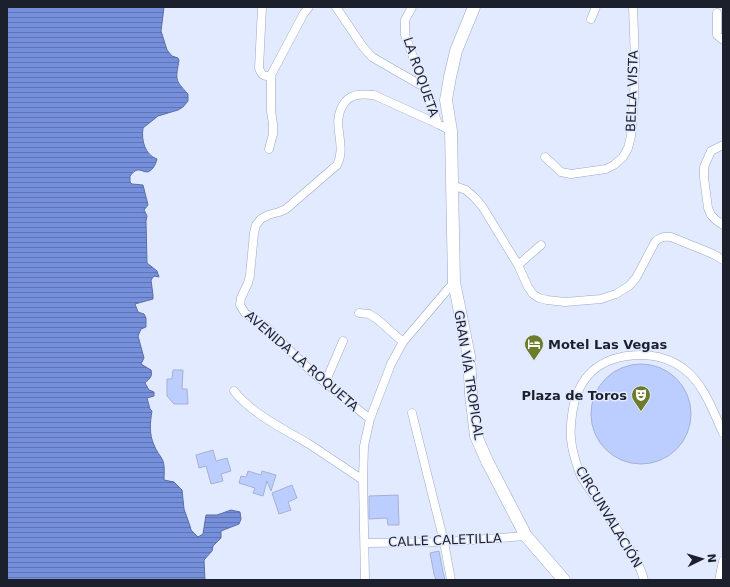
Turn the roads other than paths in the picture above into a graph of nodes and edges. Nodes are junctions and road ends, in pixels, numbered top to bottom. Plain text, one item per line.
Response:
1 (262, 7) edge
2 (309, 7) edge
3 (336, 7) edge
4 (412, 7) edge
5 (474, 7) edge
6 (596, 7) edge
7 (633, 7) edge
8 (717, 13) dead end
9 (591, 19) dead end
10 (723, 40) edge
11 (271, 74) junction
12 (424, 87) junction
13 (438, 124) junction
14 (451, 131) junction
15 (723, 145) edge
16 (269, 149) dead end
17 (544, 157) dead end
18 (452, 185) junction
19 (723, 226) edge
20 (541, 245) dead end
21 (723, 260) edge
22 (518, 265) junction
23 (454, 282) junction
24 (359, 313) dead end
25 (343, 341) dead end
26 (403, 342) junction
27 (325, 383) junction
28 (234, 391) dead end
29 (412, 412) dead end
30 (370, 419) junction
31 (723, 433) edge
32 (363, 480) junction
33 (526, 536) junction
34 (444, 542) junction
35 (365, 543) junction
36 (723, 561) edge
37 (365, 580) edge
38 (451, 580) edge
39 (564, 580) edge
40 (644, 580) edge
41 (719, 580) edge

1 - 11 street
2 - 11 street
3 - 12 street
4 - 12 street, LA ROQUETA
5 - 14 main road, GRAN VÍA TROPICAL
6 - 9 street
7 - 17 street, BELLA VISTA
8 - 10 street
11 - 16 street
12 - 13 street, LA ROQUETA
13 - 14 street, AVENIDA LA ROQUETA
13 - 27 street, AVENIDA LA ROQUETA
14 - 18 main road, GRAN VÍA TROPICAL
15 - 19 street
18 - 22 street
18 - 23 main road, GRAN VÍA TROPICAL
20 - 22 street
21 - 22 street
23 - 26 street
23 - 33 main road, GRAN VÍA TROPICAL
24 - 26 street
25 - 27 street
26 - 30 street
27 - 30 street, AVENIDA LA ROQUETA
28 - 32 street
29 - 34 street
30 - 32 street
31 - 40 street, CIRCUNVALACIÓN
32 - 35 street
33 - 34 street, CALLE CALETILLA
33 - 39 main road, GRAN VÍA TROPICAL
34 - 35 street, CALLE CALETILLA
34 - 38 street
35 - 37 street
36 - 41 street

